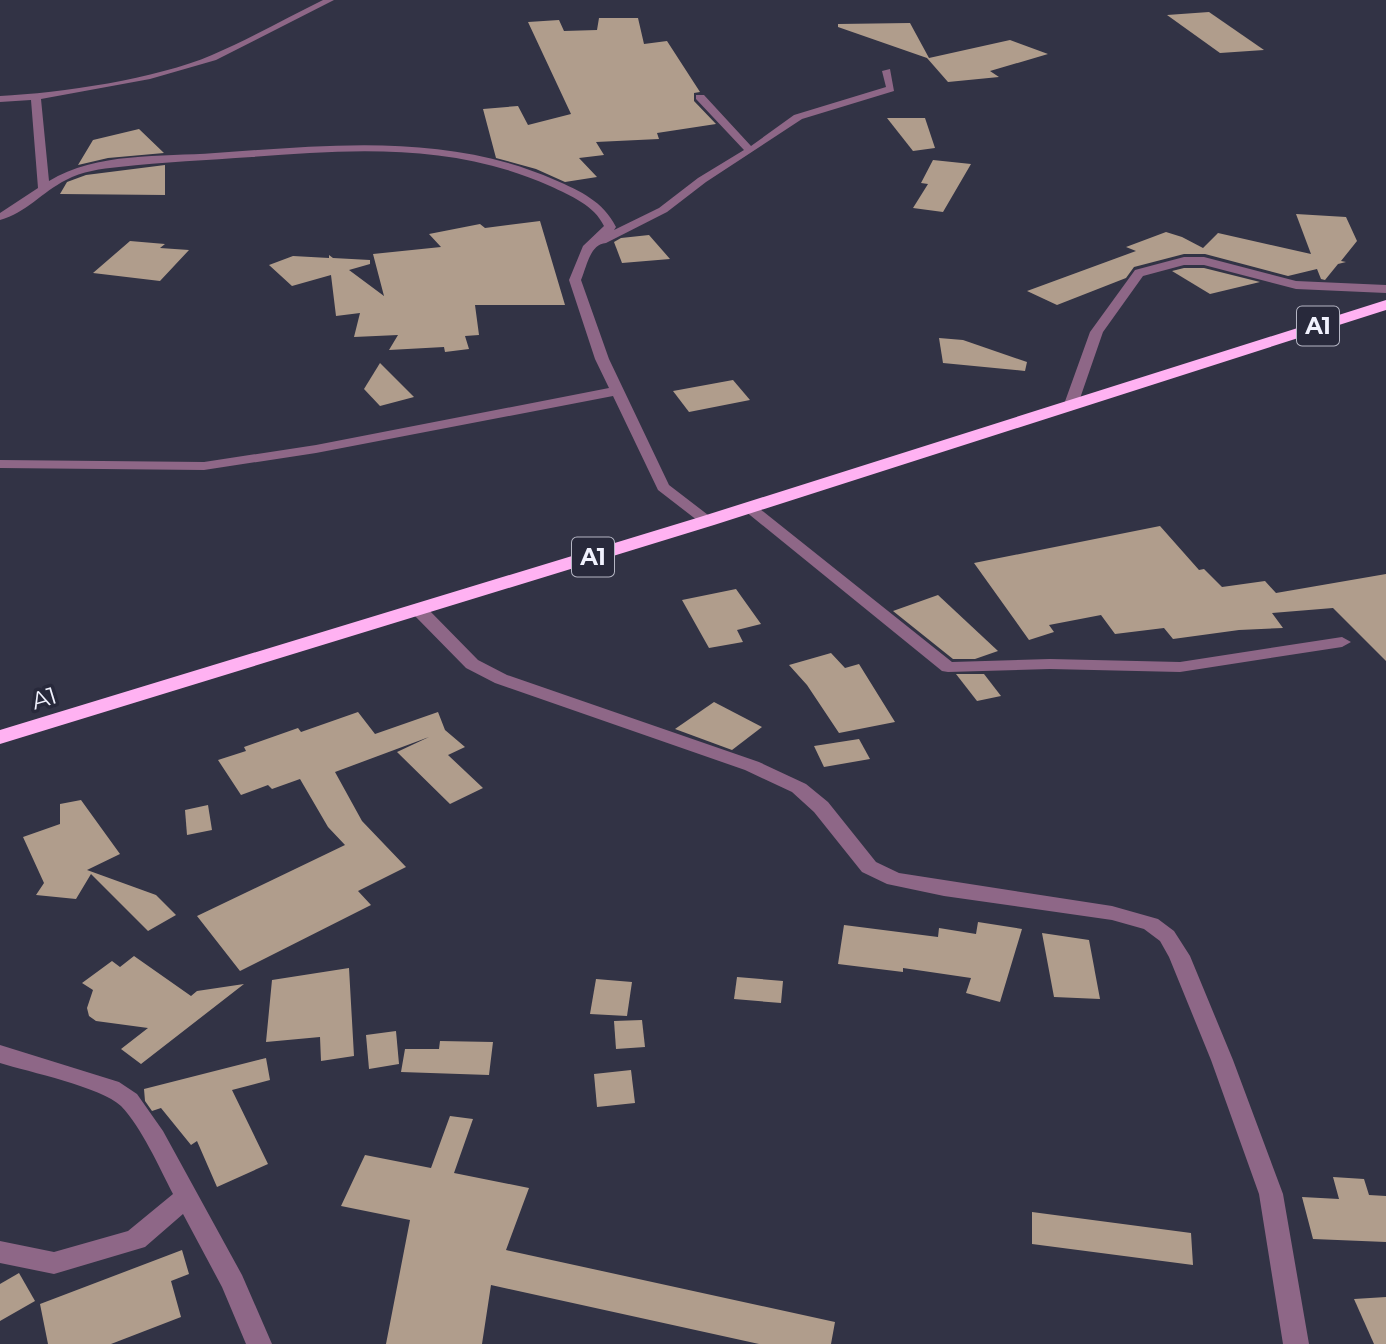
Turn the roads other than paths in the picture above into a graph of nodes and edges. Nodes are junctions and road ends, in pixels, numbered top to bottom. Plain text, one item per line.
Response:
1 (330, 0) edge
2 (887, 71) dead end
3 (36, 97) junction
4 (700, 97) dead end
5 (0, 99) edge
6 (750, 151) junction
7 (44, 189) junction
8 (0, 217) edge
9 (589, 246) junction
10 (1386, 289) edge
11 (1386, 305) edge
12 (617, 391) junction
13 (1070, 407) junction
14 (0, 464) edge
15 (750, 508) junction
16 (707, 522) junction
17 (420, 611) junction
18 (1342, 642) dead end
19 (0, 737) edge
20 (0, 1054) edge
21 (187, 1197) junction
22 (0, 1252) edge
23 (259, 1344) edge
24 (1296, 1344) edge

1 - 3 street
2 - 6 street
3 - 5 street
3 - 7 street
4 - 6 street
6 - 9 street
7 - 8 street
7 - 9 street
9 - 12 street
10 - 13 street
11 - 13 highway, A1 / A1
12 - 14 street
12 - 16 street
13 - 15 highway, A1 / A1
15 - 16 highway, A1 / A1
15 - 18 street
16 - 17 highway, A1 / A1
17 - 19 highway, A1 / A1
17 - 24 street
20 - 21 street
21 - 22 street
21 - 23 street

